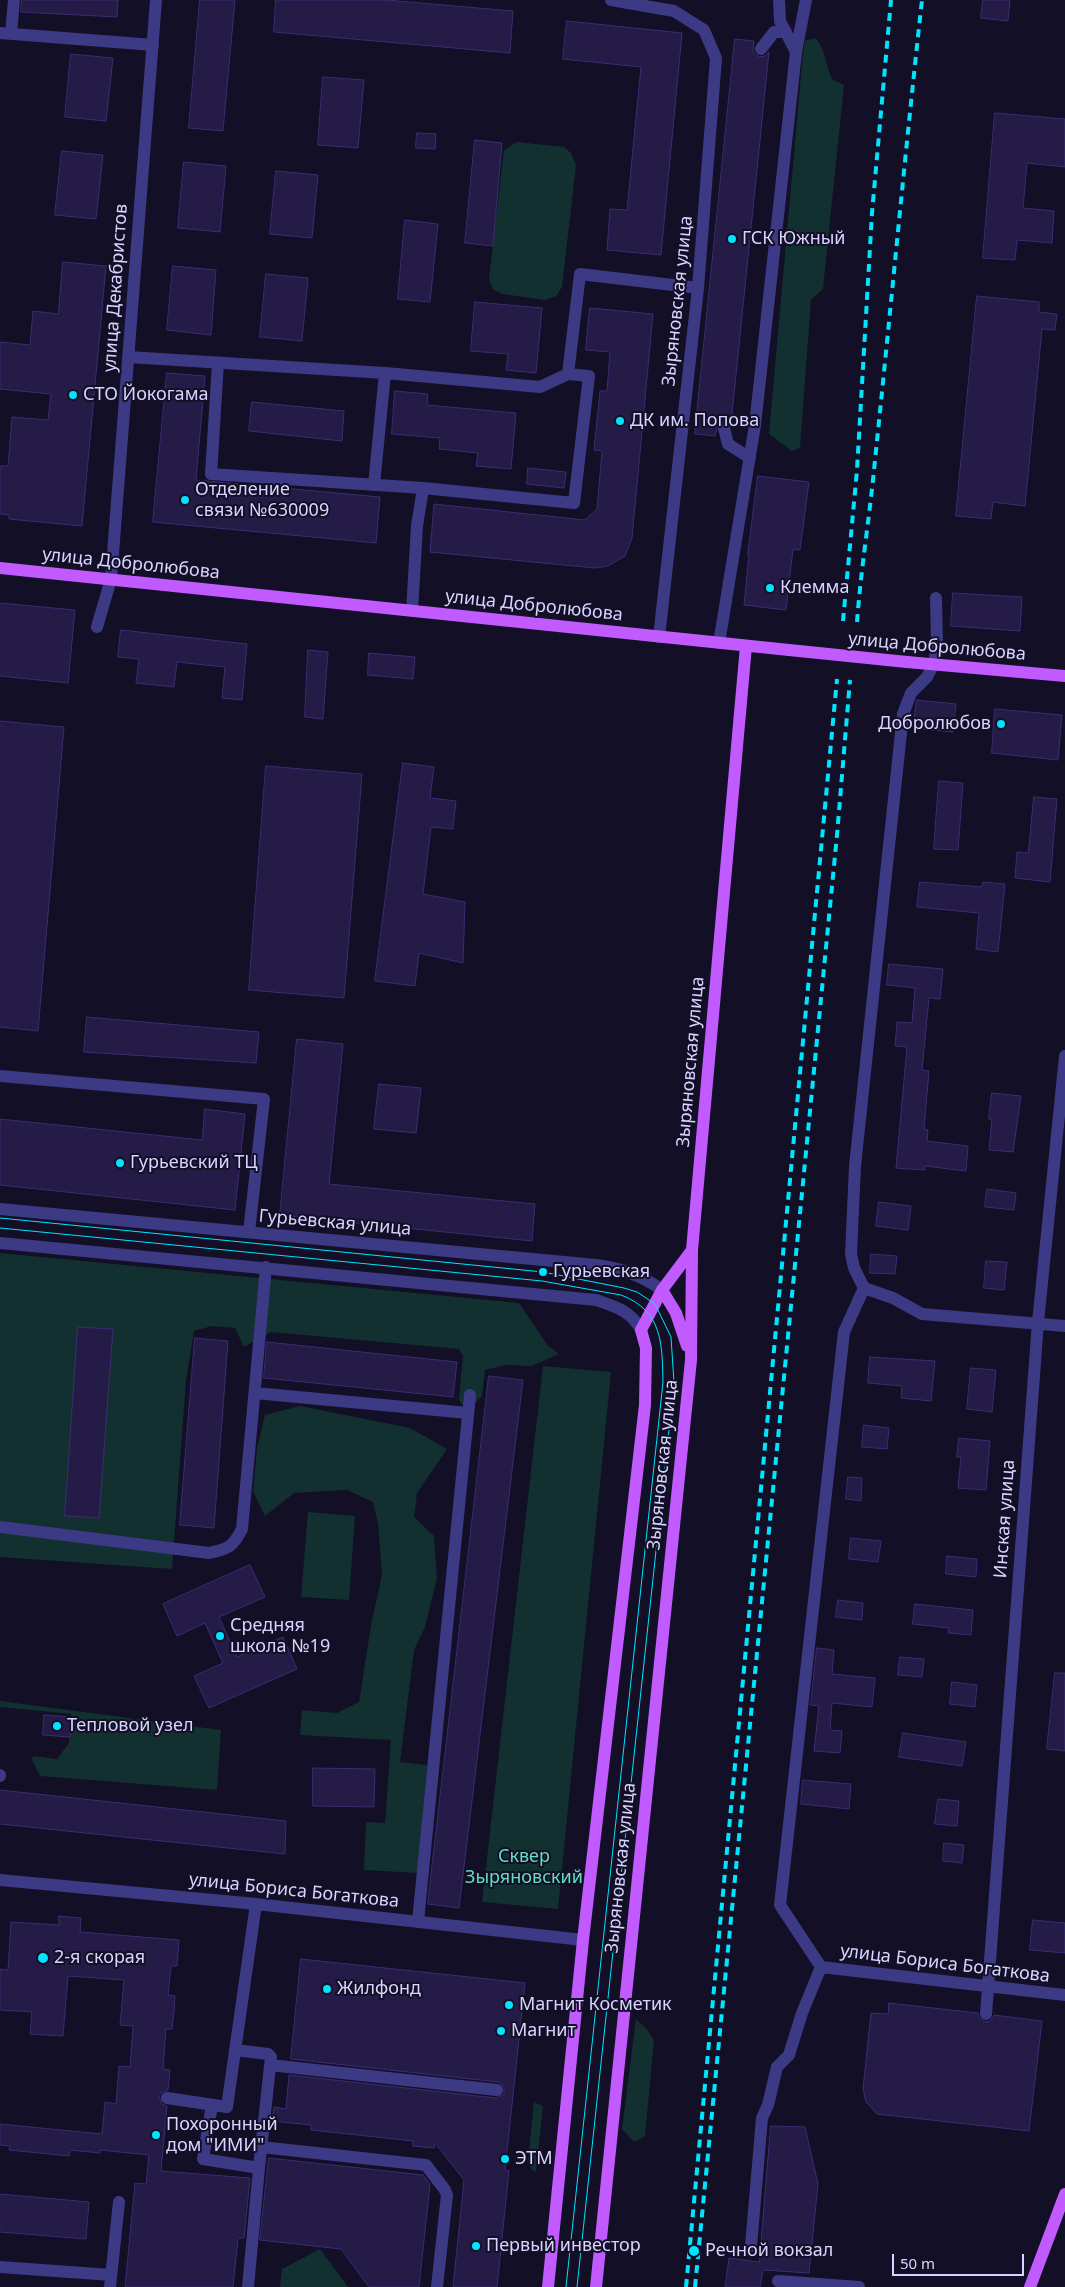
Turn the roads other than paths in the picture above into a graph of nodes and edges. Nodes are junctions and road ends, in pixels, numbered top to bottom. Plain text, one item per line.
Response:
1 (14, 0) edge
2 (156, 0) edge
3 (611, 0) edge
4 (779, 0) edge
5 (806, 0) edge
6 (786, 32) junction
7 (6, 34) edge
8 (153, 45) junction
9 (761, 49) dead end
10 (796, 52) junction
11 (698, 288) junction
12 (128, 357) junction
13 (218, 363) junction
14 (385, 373) junction
15 (568, 374) junction
16 (724, 428) dead end
17 (750, 458) junction
18 (374, 485) junction
19 (423, 488) junction
20 (0, 568) edge
21 (111, 579) junction
22 (936, 598) dead end
23 (412, 612) junction
24 (97, 627) dead end
25 (659, 637) junction
26 (719, 643) junction
27 (746, 646) junction
28 (934, 664) junction
29 (1065, 676) edge
30 (1065, 1056) edge
31 (0, 1076) edge
32 (0, 1209) edge
33 (249, 1232) junction
34 (0, 1243) edge
35 (692, 1250) junction
36 (266, 1267) junction
37 (864, 1288) junction
38 (662, 1290) junction
39 (1038, 1322) junction
40 (1065, 1326) edge
41 (641, 1330) junction
42 (691, 1360) junction
43 (255, 1393) junction
44 (470, 1395) dead end
45 (468, 1413) junction
46 (0, 1528) edge
47 (0, 1880) edge
48 (256, 1904) junction
49 (418, 1922) junction
50 (583, 1940) junction
51 (821, 1967) junction
52 (988, 1986) junction
53 (1065, 1996) edge
54 (986, 2014) dead end
55 (235, 2050) junction
56 (270, 2065) junction
57 (497, 2090) dead end
58 (167, 2098) dead end
59 (212, 2105) junction
60 (261, 2147) junction
61 (259, 2168) junction
62 (1065, 2194) edge
63 (119, 2202) dead end
64 (751, 2246) dead end
65 (0, 2267) edge
66 (111, 2281) edge
67 (778, 2281) dead end
68 (248, 2287) edge
69 (437, 2287) edge
70 (548, 2287) edge
71 (596, 2287) edge
72 (859, 2287) edge
73 (1030, 2287) edge

1 - 7 street
2 - 8 street, улица Декабристов
3 - 11 street, Зыряновская улица
4 - 6 street
5 - 10 street
6 - 9 street
6 - 10 street
7 - 8 street
8 - 12 street, улица Декабристов
10 - 17 street
11 - 15 street
11 - 25 street, Зыряновская улица
12 - 13 street
12 - 21 street, улица Декабристов
13 - 14 street
13 - 18 street
14 - 15 street
14 - 18 street
15 - 19 street
16 - 17 street
17 - 26 street
18 - 19 street
19 - 23 street
20 - 21 main road, улица Добролюбова
21 - 23 main road, улица Добролюбова
21 - 24 street, улица Декабристов
22 - 28 street
23 - 25 main road, улица Добролюбова
25 - 26 main road, улица Добролюбова
26 - 27 main road, улица Добролюбова
27 - 28 main road, улица Добролюбова, bridge
27 - 35 main road, Зыряновская улица
28 - 29 main road, улица Добролюбова
28 - 37 street
30 - 39 street, Инская улица
31 - 33 street
32 - 33 street, Гурьевская улица
33 - 38 street, Гурьевская улица
34 - 36 street
35 - 38 main road
35 - 42 main road, Зыряновская улица
36 - 41 street
36 - 43 street
37 - 39 street
37 - 51 street
38 - 41 main road
38 - 42 main road
39 - 40 street
39 - 52 street, Инская улица
41 - 50 main road, Зыряновская улица
42 - 71 main road, Зыряновская улица
43 - 45 street
43 - 46 street
44 - 45 street
45 - 49 street
47 - 48 street, улица Бориса Богаткова
48 - 49 street, улица Бориса Богаткова
48 - 55 street
49 - 50 street, улица Бориса Богаткова
50 - 70 main road, Зыряновская улица
51 - 52 street, улица Бориса Богаткова
51 - 64 street
52 - 53 street, улица Бориса Богаткова
52 - 54 street, Инская улица
55 - 56 street
55 - 59 street
56 - 57 street
56 - 60 street
58 - 59 street
59 - 61 street
60 - 61 street
60 - 69 street
61 - 68 street
62 - 73 main road
63 - 66 street
65 - 66 street
67 - 72 street

